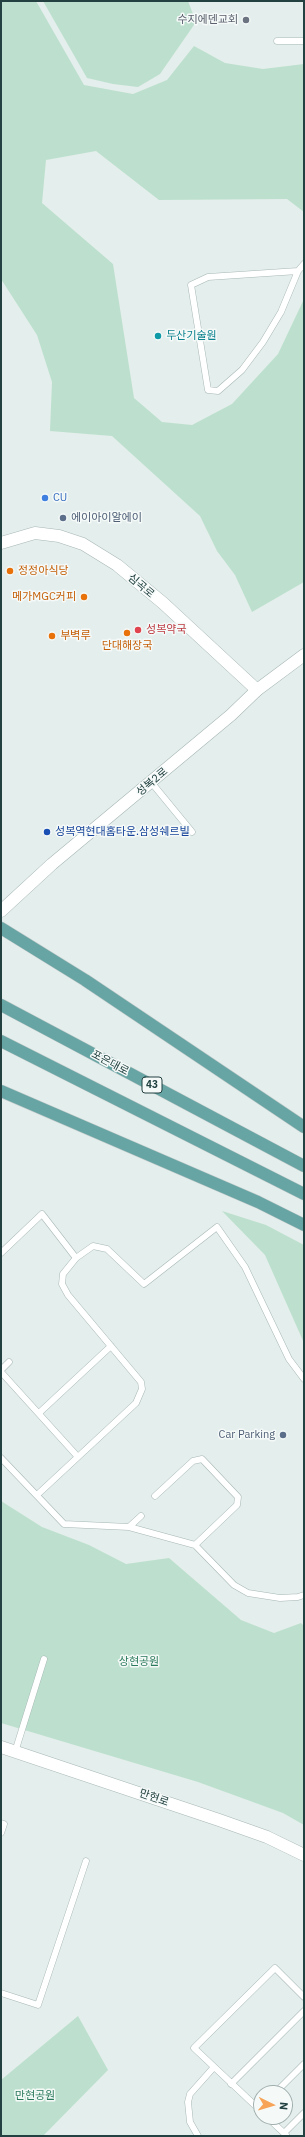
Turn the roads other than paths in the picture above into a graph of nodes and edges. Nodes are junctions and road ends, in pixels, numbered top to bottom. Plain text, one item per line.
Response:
1 (277, 41) dead end
2 (304, 41) edge
3 (304, 264) edge
4 (298, 270) junction
5 (1, 543) edge
6 (304, 655) edge
7 (257, 690) junction
8 (151, 782) junction
9 (192, 832) dead end
10 (1, 911) edge
11 (1, 928) edge
12 (1, 1005) edge
13 (1, 1041) edge
14 (1, 1092) edge
15 (304, 1127) edge
16 (304, 1166) edge
17 (304, 1194) edge
18 (304, 1225) edge
19 (1, 1252) edge
20 (76, 1258) junction
21 (111, 1346) junction
22 (9, 1362) dead end
23 (1, 1371) edge
24 (304, 1379) edge
25 (38, 1413) junction
26 (78, 1457) junction
27 (1, 1458) edge
28 (37, 1495) junction
29 (155, 1496) dead end
30 (141, 1516) dead end
31 (129, 1527) junction
32 (195, 1545) junction
33 (304, 1595) edge
34 (44, 1659) dead end
35 (1, 1747) edge
36 (15, 1752) junction
37 (1, 1823) edge
38 (1, 1832) edge
39 (304, 1855) edge
40 (86, 1861) dead end
41 (1, 1993) edge
42 (304, 1997) edge
43 (304, 2010) edge
44 (304, 2064) edge
45 (214, 2067) junction
46 (231, 2084) junction
47 (283, 2085) edge
48 (253, 2103) edge
49 (304, 2113) edge
50 (275, 2125) edge
51 (285, 2135) edge
52 (198, 2136) edge

1 - 2 lane
3 - 4 lane
4 - 4 lane
5 - 7 street, 심곡로
6 - 7 street, 성복2로
7 - 8 street, 성복2로
8 - 9 lane
8 - 10 street, 성복2로
11 - 15 main road
12 - 16 main road, 포은대로 / 43
13 - 17 main road
14 - 18 main road
19 - 20 lane
20 - 21 lane
20 - 24 lane
21 - 25 lane
21 - 26 lane
22 - 23 lane
23 - 25 lane
25 - 26 lane
26 - 28 lane
27 - 28 lane
28 - 31 lane
29 - 32 lane
30 - 31 lane
31 - 32 lane
32 - 33 lane
34 - 36 lane
35 - 36 street, 만현로
36 - 39 street, 만현로
37 - 38 lane
40 - 41 lane
42 - 45 lane
43 - 46 lane
44 - 47 lane
45 - 46 lane
45 - 52 lane
46 - 48 lane
49 - 51 lane
50 - 51 lane

